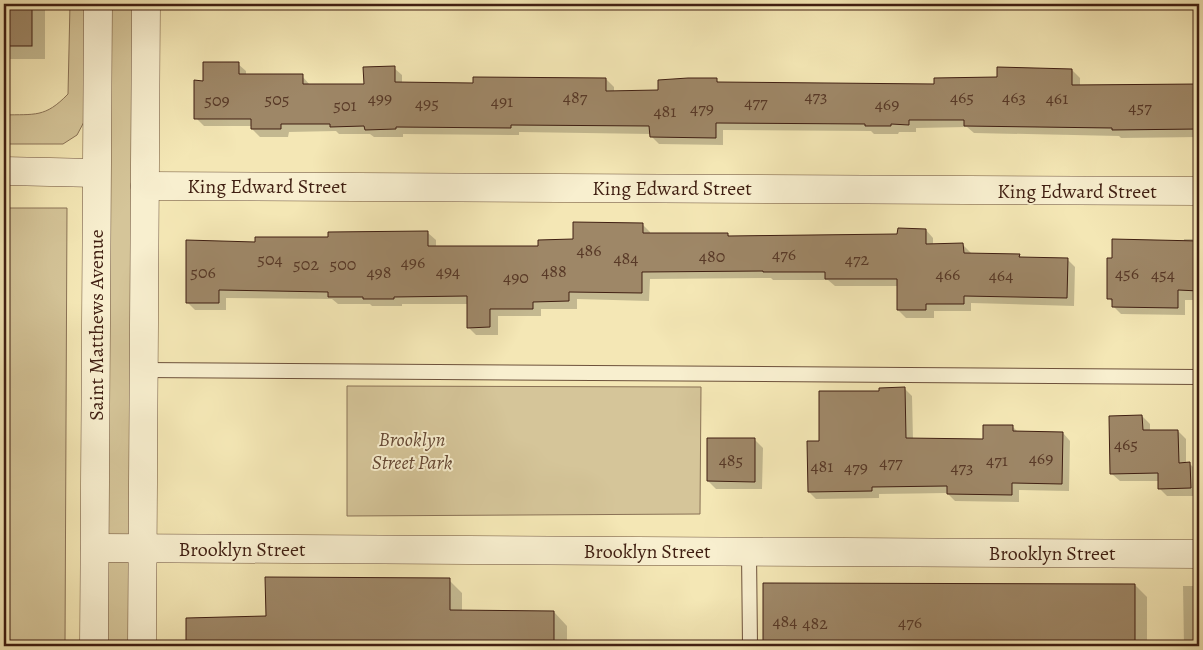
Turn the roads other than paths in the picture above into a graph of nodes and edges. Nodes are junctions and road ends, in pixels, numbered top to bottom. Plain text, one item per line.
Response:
1 (98, 4) edge
2 (146, 4) edge
3 (4, 171) edge
4 (96, 173) junction
5 (144, 186) junction
6 (1199, 191) edge
7 (144, 370) junction
8 (1199, 377) edge
9 (95, 548) junction
10 (143, 548) junction
11 (749, 552) junction
12 (1199, 554) edge
13 (94, 646) edge
14 (142, 646) edge
15 (750, 646) edge

1 - 4 street, Saint Matthews Avenue
2 - 5 street
3 - 4 street
4 - 9 street, Saint Matthews Avenue
5 - 6 street, King Edward Street
5 - 7 street
7 - 8 lane
7 - 10 street
9 - 10 street, Brooklyn Street
9 - 13 street, Saint Matthews Avenue
10 - 11 street, Brooklyn Street
10 - 14 street
11 - 12 street, Brooklyn Street
11 - 15 lane

